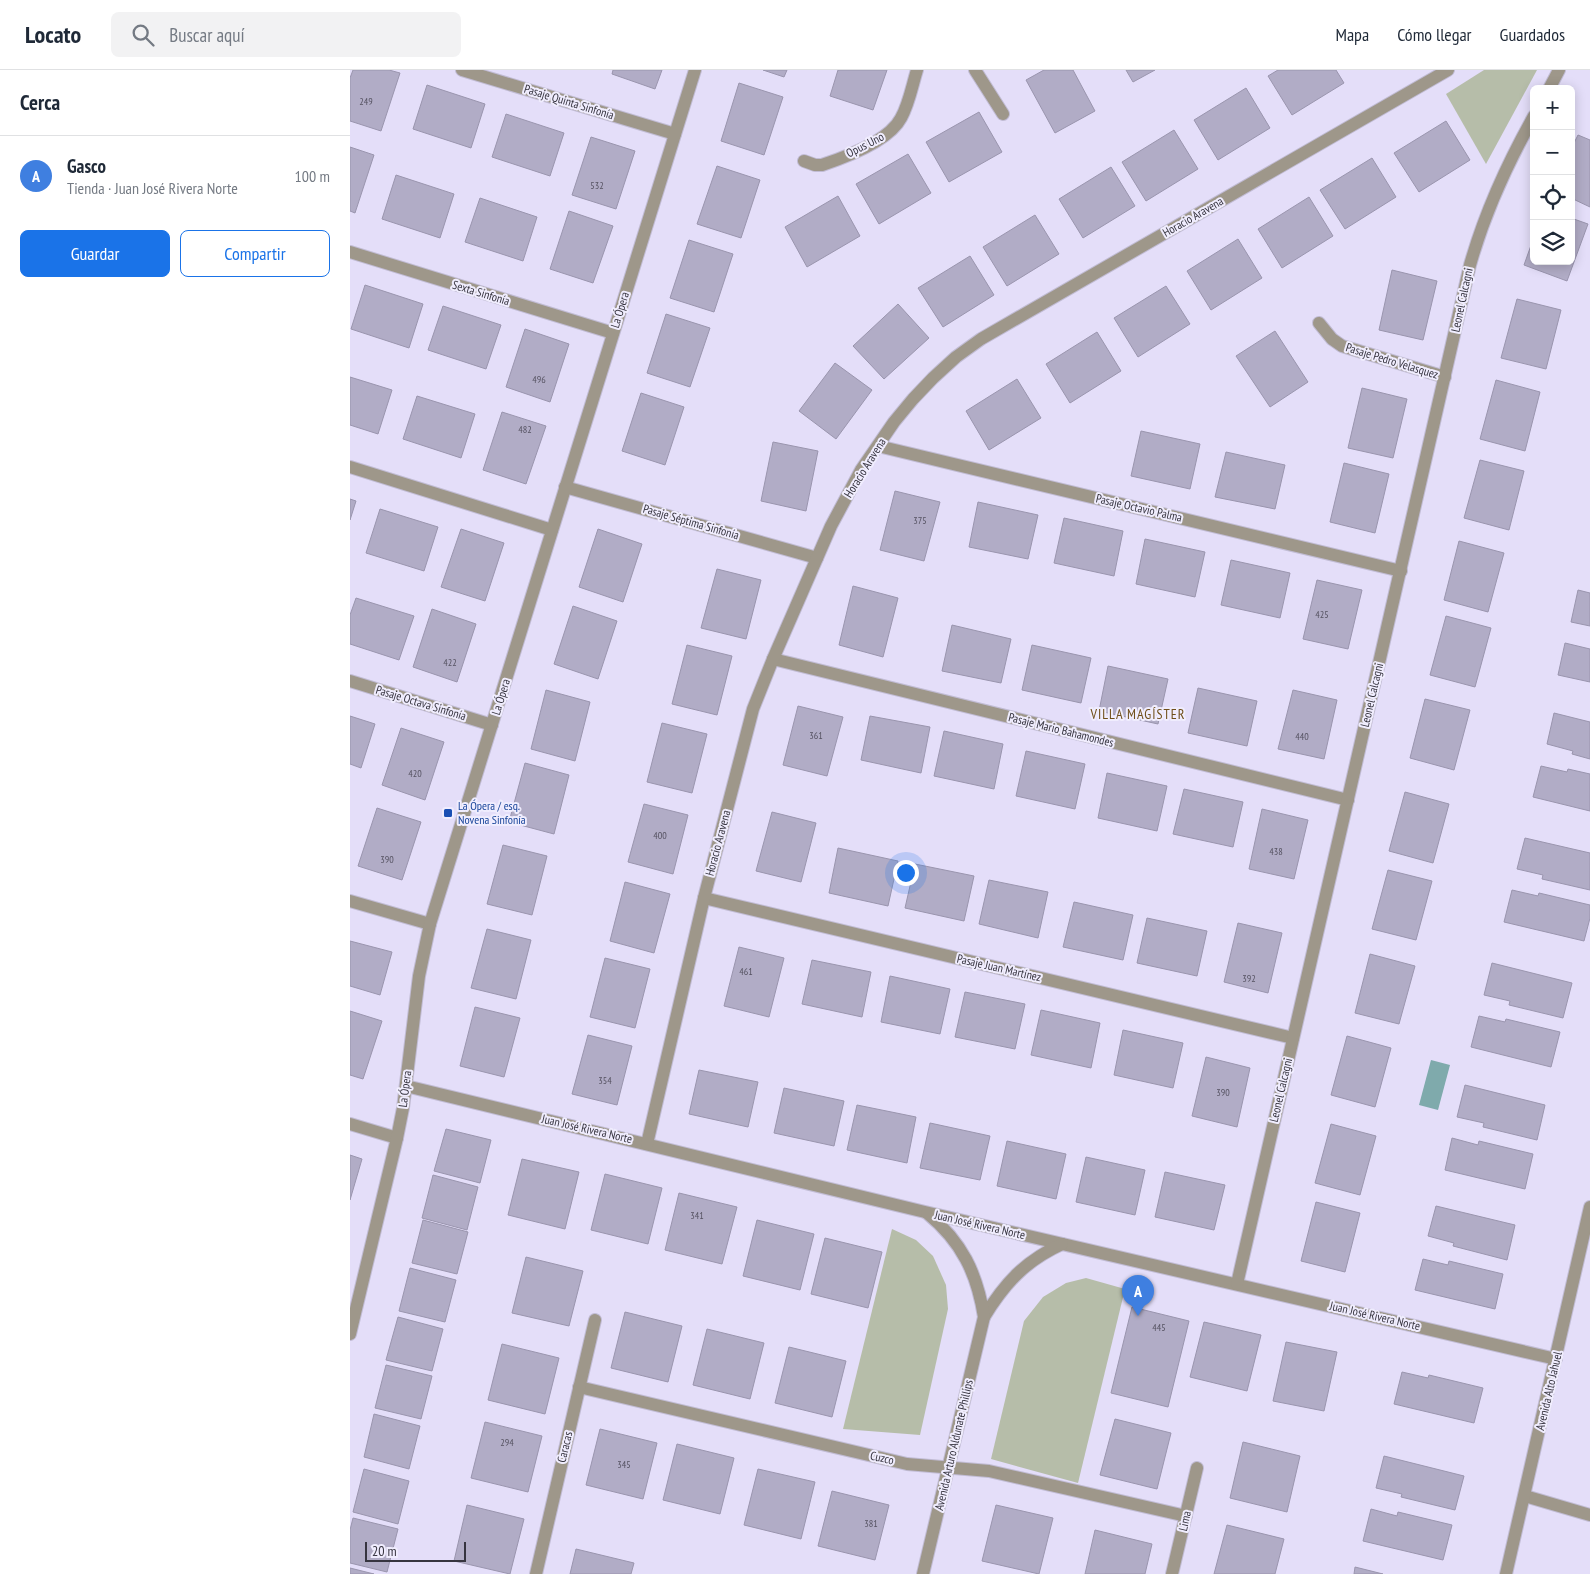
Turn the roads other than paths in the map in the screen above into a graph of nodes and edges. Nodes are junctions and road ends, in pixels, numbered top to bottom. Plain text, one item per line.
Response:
1 (462, 70) edge
2 (695, 70) edge
3 (917, 70) edge
4 (975, 70) edge
5 (1448, 70) edge
6 (1559, 70) edge
7 (1551, 85) edge
8 (1003, 114) dead end
9 (1530, 123) edge
10 (675, 134) junction
11 (804, 161) dead end
12 (350, 252) edge
13 (1319, 323) dead end
14 (613, 333) junction
15 (1445, 377) junction
16 (878, 446) junction
17 (350, 466) edge
18 (566, 487) junction
19 (552, 530) junction
20 (817, 558) junction
21 (1400, 571) junction
22 (773, 659) junction
23 (350, 681) edge
24 (492, 725) junction
25 (1348, 800) junction
26 (704, 898) junction
27 (350, 901) edge
28 (430, 924) junction
29 (1293, 1038) junction
30 (406, 1086) junction
31 (350, 1124) edge
32 (397, 1138) junction
33 (647, 1144) junction
34 (1590, 1207) edge
35 (925, 1212) junction
36 (1062, 1244) junction
37 (1237, 1284) junction
38 (984, 1317) junction
39 (595, 1320) dead end
40 (350, 1334) edge
41 (1556, 1359) junction
42 (579, 1387) junction
43 (948, 1468) junction
44 (1197, 1468) dead end
45 (1524, 1496) junction
46 (1590, 1515) edge
47 (1186, 1516) junction
48 (536, 1574) edge
49 (923, 1574) edge
50 (1172, 1574) edge
51 (1506, 1574) edge

1 - 10 street, Pasaje Quinta Sinfonía
2 - 10 street, La Ópera
3 - 11 street, Opus Uno
4 - 8 street
5 - 16 street, Horacio Aravena
6 - 7 street
9 - 15 street, Leonel Calcagni
10 - 14 street, La Ópera
12 - 14 street, Sexta Sinfonía
13 - 15 street, Pasaje Pedro Velasquez
14 - 18 street, La Ópera
15 - 21 street, Leonel Calcagni
16 - 20 street, Horacio Aravena
16 - 21 street, Pasaje Octavio Palma
17 - 19 street
18 - 19 street, La Ópera
18 - 20 street, Pasaje Séptima Sinfonía
19 - 24 street, La Ópera
20 - 22 street, Horacio Aravena
21 - 25 street, Leonel Calcagni
22 - 25 street, Pasaje Mario Bahamondes
22 - 26 street, Horacio Aravena
23 - 24 street, Pasaje Octava Sinfonía
24 - 28 street, La Ópera
25 - 29 street, Leonel Calcagni
26 - 29 street, Pasaje Juan Martínez
26 - 33 street, Horacio Aravena
27 - 28 street
28 - 30 street, La Ópera
29 - 37 street, Leonel Calcagni
30 - 32 street, La Ópera
30 - 33 street, Juan José Rivera Norte
31 - 32 street
32 - 40 street, La Ópera
33 - 35 street, Juan José Rivera Norte
34 - 41 street, Avenida Alto Jahuel
35 - 36 street, Juan José Rivera Norte
35 - 38 street, Avenida Arturo Aldunate Phillips
36 - 37 street, Juan José Rivera Norte
36 - 38 street, Avenida Arturo Aldunate Phillips
37 - 41 street, Juan José Rivera Norte
38 - 43 street, Avenida Arturo Aldunate Phillips
39 - 42 street, Caracas
41 - 45 street, Avenida Alto Jahuel
42 - 43 street, Cuzco
42 - 48 street, Caracas
43 - 47 street, Cuzco
43 - 49 street, Avenida Arturo Aldunate Phillips
44 - 47 street, Lima
45 - 46 street
45 - 51 street, Avenida Alto Jahuel
47 - 50 street, Lima

